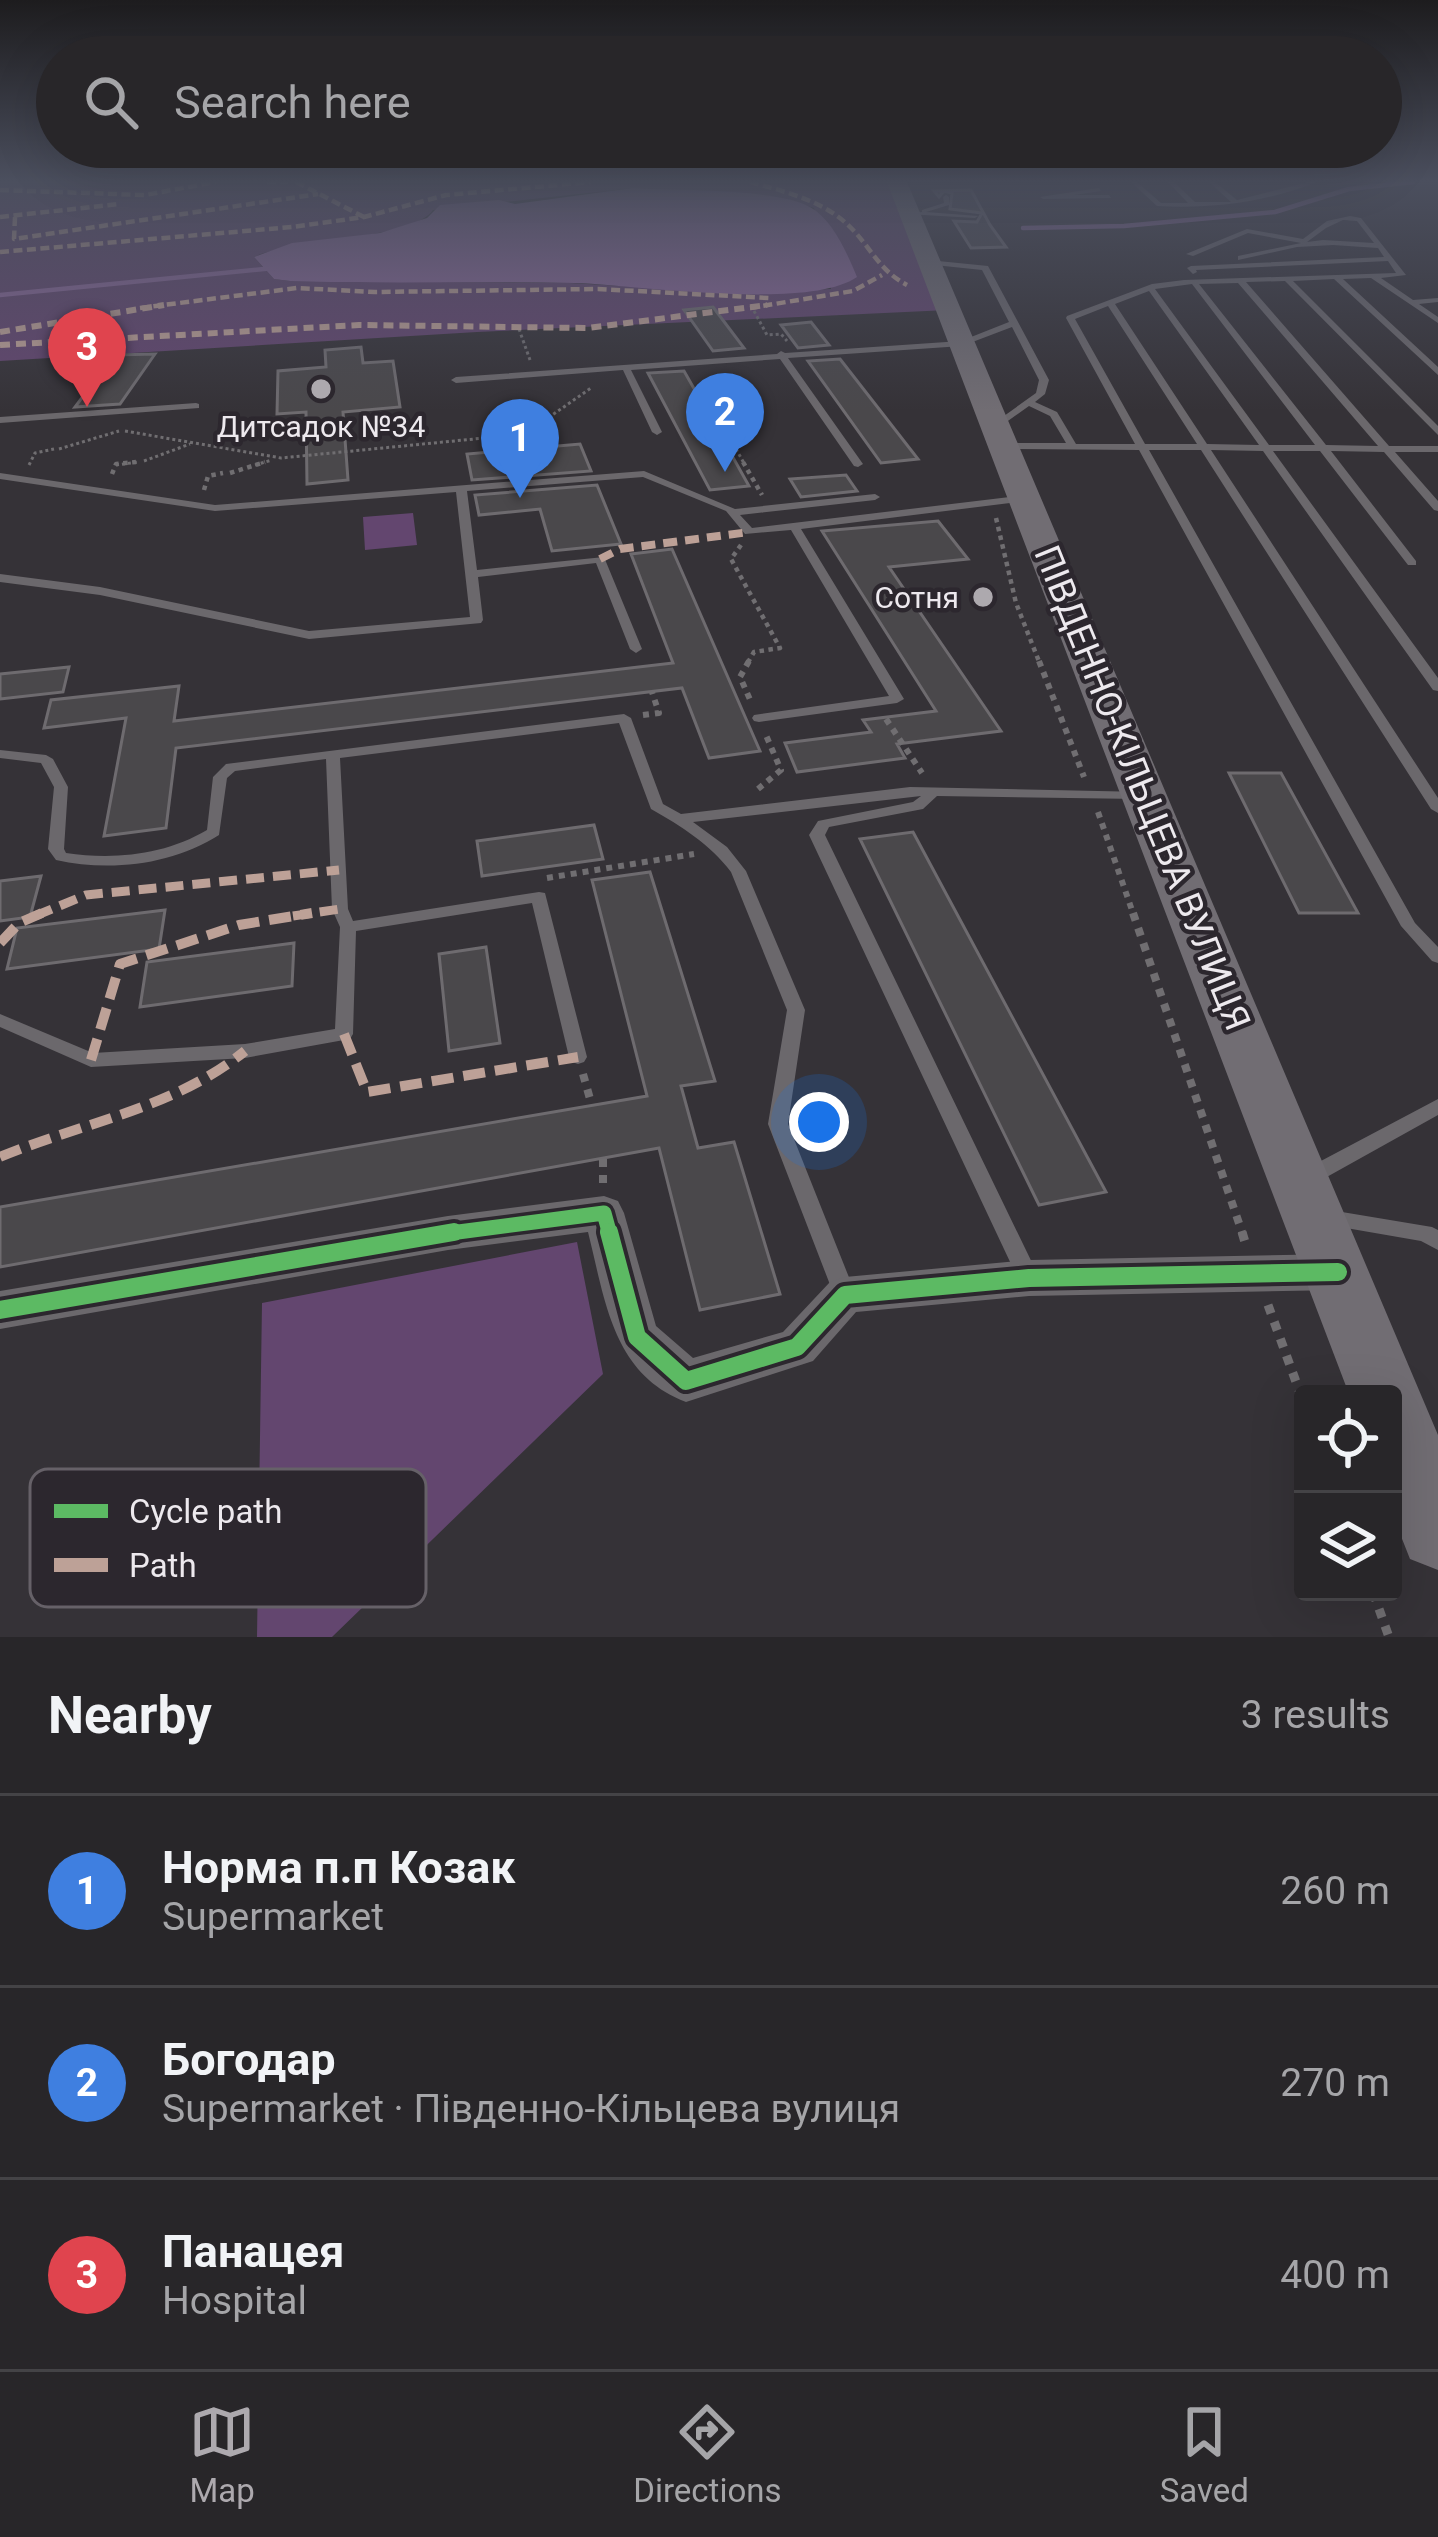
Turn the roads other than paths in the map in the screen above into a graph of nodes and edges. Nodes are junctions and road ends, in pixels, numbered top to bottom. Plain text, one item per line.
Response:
1 (927, 258) edge
2 (1234, 258) edge
3 (1254, 258) edge
4 (1227, 259) dead end
5 (1390, 259) joint
6 (928, 262) junction
7 (1268, 265) junction
8 (1373, 276) junction
9 (1193, 277) junction
10 (1336, 277) junction
11 (1287, 278) junction
12 (1240, 280) junction
13 (1150, 288) junction
14 (1437, 300) edge
15 (1413, 302) junction
16 (1110, 303) junction
17 (1438, 321) edge
18 (1014, 323) junction
19 (962, 343) junction
20 (781, 354) junction
21 (627, 372) junction
22 (1438, 372) edge
23 (456, 380) dead end
24 (1028, 403) junction
25 (196, 406) dead end
26 (0, 420) edge
27 (657, 432) dead end
28 (1438, 432) edge
29 (999, 436) junction
30 (1070, 444) junction
31 (1142, 446) junction
32 (1200, 447) junction
33 (1262, 448) junction
34 (1321, 448) junction
35 (1386, 449) junction
36 (1438, 449) edge
37 (858, 464) dead end
38 (0, 476) edge
39 (461, 487) junction
40 (875, 497) dead end
41 (1026, 499) junction
42 (1438, 508) edge
43 (734, 512) junction
44 (794, 525) junction
45 (1412, 563) dead end
46 (471, 574) junction
47 (0, 578) edge
48 (636, 649) dead end
49 (1438, 687) edge
50 (759, 718) road end
51 (333, 753) junction
52 (0, 754) edge
53 (934, 791) junction
54 (1119, 795) junction
55 (1438, 809) edge
56 (679, 819) junction
57 (348, 928) junction
58 (1438, 957) edge
59 (0, 1020) edge
60 (578, 1057) road end
61 (1438, 1106) edge
62 (1308, 1198) junction
63 (1438, 1241) edge
64 (1338, 1272) junction
65 (1029, 1278) junction
66 (845, 1294) junction
67 (0, 1310) edge
68 (1382, 1385) edge
69 (1402, 1438) edge
70 (1438, 1531) edge

1 - 6 main road, ПІВДЕННО-КІЛЬЦЕВА ВУЛИЦЯ
2 - 4 lane
3 - 7 lane
5 - 7 lane
5 - 8 lane
6 - 18 lane
6 - 19 main road, ПІВДЕННО-КІЛЬЦЕВА ВУЛИЦЯ
7 - 9 lane
8 - 10 lane
8 - 15 lane
9 - 12 lane
9 - 13 lane
9 - 34 lane
10 - 11 lane
10 - 22 lane
11 - 12 lane
11 - 28 lane
12 - 35 lane
13 - 16 lane
13 - 33 lane
14 - 15 lane
15 - 17 lane
16 - 31 lane
16 - 32 lane
18 - 19 lane
18 - 24 lane
19 - 20 lane
19 - 29 main road, ПІВДЕННО-КІЛЬЦЕВА ВУЛИЦЯ
20 - 21 lane
20 - 37 lane
21 - 23 lane
21 - 27 lane
24 - 29 lane
24 - 30 lane
25 - 26 lane
29 - 30 lane
29 - 41 main road, ПІВДЕННО-КІЛЬЦЕВА ВУЛИЦЯ
30 - 31 lane
31 - 32 lane
31 - 58 lane
32 - 33 lane
32 - 55 lane
33 - 34 lane
33 - 49 lane
34 - 35 lane
34 - 45 lane
35 - 36 lane
35 - 42 lane
38 - 39 lane
39 - 43 lane
39 - 46 lane
40 - 43 lane
41 - 44 lane
41 - 54 main road, ПІВДЕННО-КІЛЬЦЕВА ВУЛИЦЯ
43 - 44 lane
44 - 50 lane
46 - 47 lane
46 - 48 lane
51 - 52 lane
51 - 56 lane
51 - 57 lane
53 - 54 lane
53 - 56 lane
53 - 65 lane
54 - 62 main road, ПІВДЕННО-КІЛЬЦЕВА ВУЛИЦЯ
56 - 66 lane
57 - 59 lane
57 - 60 lane
61 - 62 lane
62 - 63 lane
62 - 64 main road, ПІВДЕННО-КІЛЬЦЕВА ВУЛИЦЯ
64 - 65 street
64 - 68 main road, ПІВДЕННО-КІЛЬЦЕВА ВУЛИЦЯ
65 - 66 street
66 - 67 street
69 - 70 main road

